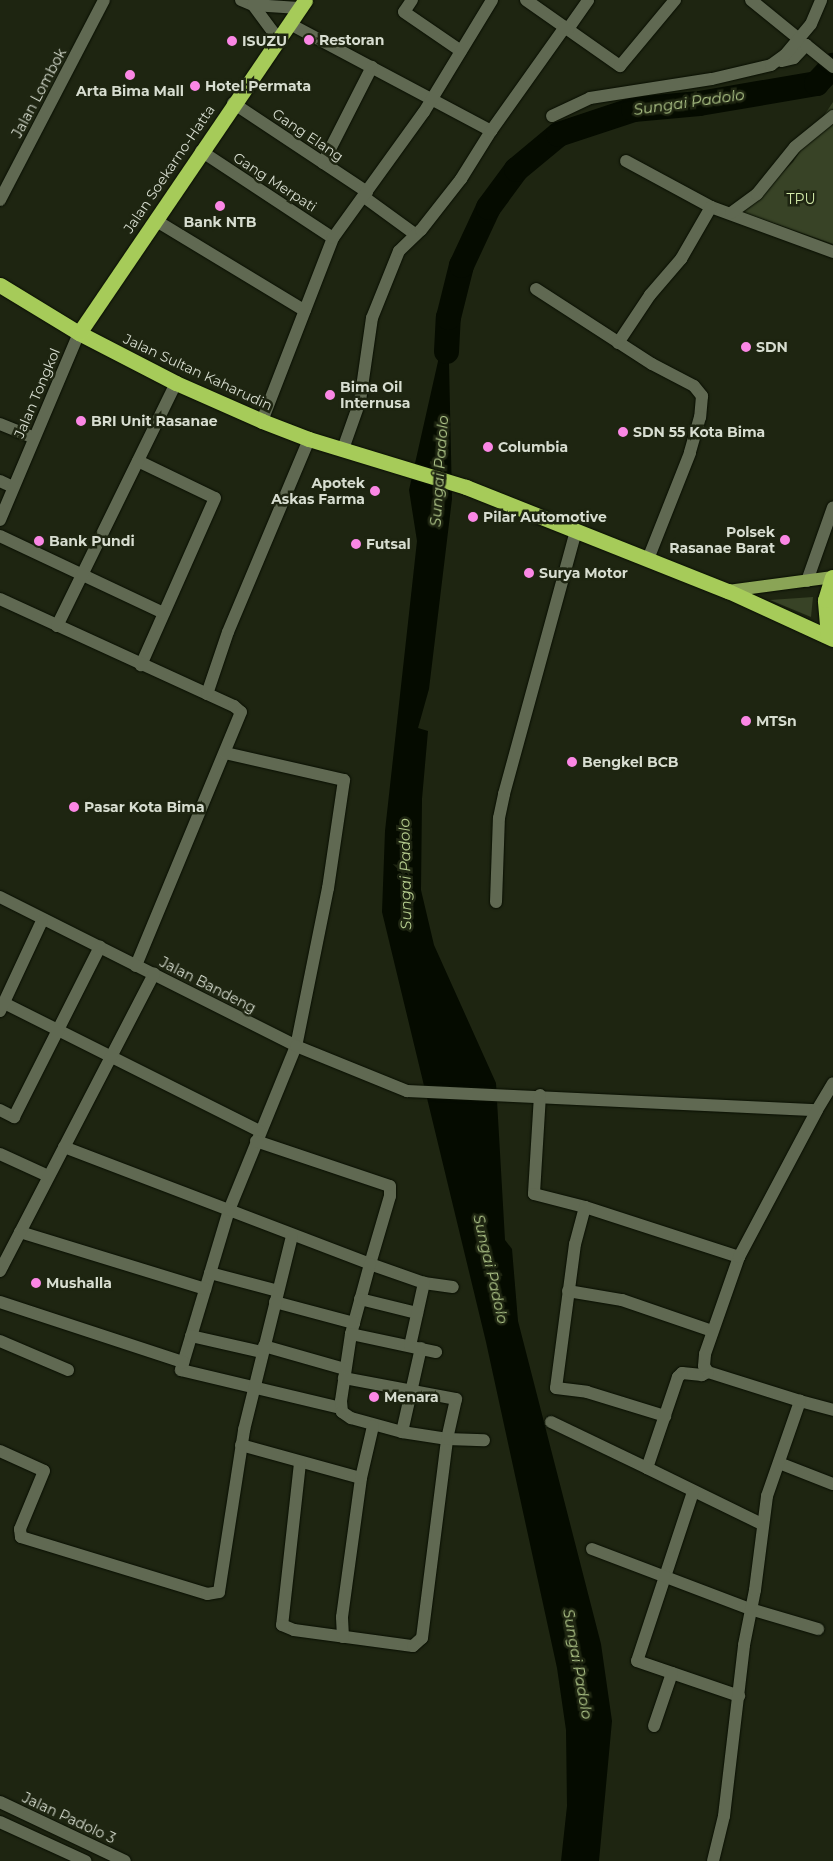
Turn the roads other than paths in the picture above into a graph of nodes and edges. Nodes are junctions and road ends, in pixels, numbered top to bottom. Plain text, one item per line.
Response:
1 (104, 0) edge
2 (412, 0) edge
3 (492, 0) edge
4 (526, 0) edge
5 (588, 0) edge
6 (676, 0) edge
7 (751, 0) edge
8 (821, 0) edge
9 (247, 2) edge
10 (302, 4) edge
11 (290, 24) junction
12 (566, 28) junction
13 (799, 39) junction
14 (279, 40) junction
15 (461, 51) junction
16 (778, 62) junction
17 (372, 67) junction
18 (833, 67) edge
19 (431, 99) junction
20 (233, 103) junction
21 (552, 116) dead end
22 (833, 116) edge
23 (491, 130) junction
24 (201, 151) junction
25 (626, 161) dead end
26 (323, 163) junction
27 (365, 195) junction
28 (0, 200) edge
29 (711, 206) junction
30 (731, 213) junction
31 (155, 220) junction
32 (415, 234) junction
33 (333, 238) junction
34 (833, 252) edge
35 (0, 285) edge
36 (536, 289) dead end
37 (305, 311) junction
38 (79, 332) junction
39 (618, 343) junction
40 (176, 383) junction
41 (262, 421) junction
42 (0, 424) edge
43 (34, 438) junction
44 (309, 439) junction
45 (343, 449) junction
46 (138, 462) junction
47 (0, 481) edge
48 (13, 487) junction
49 (833, 508) edge
50 (0, 520) edge
51 (576, 531) junction
52 (0, 536) edge
53 (648, 559) junction
54 (82, 575) junction
55 (832, 577) edge
56 (807, 581) junction
57 (728, 591) junction
58 (0, 599) edge
59 (164, 613) junction
60 (57, 626) junction
61 (830, 638) edge
62 (141, 665) junction
63 (207, 694) junction
64 (225, 753) junction
65 (0, 897) edge
66 (496, 902) dead end
67 (42, 921) junction
68 (100, 947) junction
69 (136, 966) junction
70 (154, 974) junction
71 (3, 1000) edge
72 (60, 1028) junction
73 (296, 1046) junction
74 (110, 1057) junction
75 (833, 1083) edge
76 (540, 1095) junction
77 (0, 1110) edge
78 (817, 1110) junction
79 (258, 1136) junction
80 (64, 1147) junction
81 (0, 1154) edge
82 (48, 1176) junction
83 (585, 1207) junction
84 (229, 1210) junction
85 (20, 1232) junction
86 (292, 1236) junction
87 (739, 1257) junction
88 (370, 1264) junction
89 (0, 1271) edge
90 (210, 1273) junction
91 (424, 1283) junction
92 (453, 1288) dead end
93 (205, 1289) junction
94 (568, 1291) junction
95 (277, 1296) junction
96 (360, 1299) junction
97 (0, 1302) edge
98 (417, 1313) junction
99 (353, 1328) junction
100 (712, 1331) junction
101 (191, 1336) junction
102 (0, 1341) edge
103 (416, 1347) junction
104 (263, 1349) junction
105 (436, 1352) dead end
106 (183, 1362) junction
107 (68, 1370) dead end
108 (708, 1372) junction
109 (344, 1373) junction
110 (253, 1388) junction
111 (412, 1390) junction
112 (800, 1401) junction
113 (340, 1408) junction
114 (833, 1410) edge
115 (665, 1416) junction
116 (551, 1422) dead end
117 (374, 1426) junction
118 (402, 1432) junction
119 (447, 1440) junction
120 (484, 1440) dead end
121 (241, 1445) junction
122 (0, 1451) edge
123 (300, 1463) junction
124 (779, 1463) junction
125 (647, 1468) junction
126 (361, 1478) junction
127 (833, 1484) edge
128 (693, 1492) junction
129 (762, 1524) junction
130 (592, 1549) dead end
131 (665, 1575) junction
132 (750, 1609) junction
133 (818, 1630) dead end
134 (343, 1636) junction
135 (672, 1673) junction
136 (739, 1696) junction
137 (654, 1726) dead end
138 (0, 1802) edge
139 (0, 1822) edge
140 (44, 1823) junction
141 (38, 1839) junction
142 (85, 1861) edge
143 (125, 1861) edge
144 (713, 1861) edge

1 - 28 street, Jalan Lombok
2 - 15 street
3 - 15 street
4 - 12 street
5 - 12 street
6 - 12 street
7 - 13 street
8 - 13 street
9 - 10 street
9 - 14 street
10 - 11 highway, Jalan Soekarno-Hatta
11 - 14 highway, Jalan Soekarno-Hatta
11 - 17 street
12 - 23 street
13 - 16 street
14 - 20 highway, Jalan Soekarno-Hatta
15 - 19 street
16 - 18 street
16 - 21 street
17 - 19 street
17 - 26 street
19 - 23 street
19 - 27 street
20 - 24 highway, Jalan Soekarno-Hatta
20 - 26 street, Gang Elang
22 - 30 street
23 - 32 street
24 - 31 highway, Jalan Soekarno-Hatta
24 - 33 street, Gang Merpati
25 - 29 street
26 - 27 street, Gang Elang
27 - 32 street, Gang Elang
27 - 33 street
29 - 30 street
29 - 39 street
30 - 34 street
31 - 37 street
31 - 38 highway, Jalan Soekarno-Hatta
32 - 45 street
33 - 37 street
35 - 38 highway, Jalan Sultan Kaharudin
36 - 39 street
37 - 41 street
38 - 40 highway, Jalan Sultan Kaharudin
38 - 43 street, Jalan Tongkol
39 - 53 street
40 - 41 highway, Jalan Sultan Kaharudin
40 - 46 street
41 - 44 highway, Jalan Sultan Kaharudin
42 - 43 street
43 - 48 street, Jalan Tongkol
44 - 45 highway, Jalan Sultan Kaharudin
44 - 63 street
45 - 51 highway, Jalan Sultan Kaharudin
46 - 54 street
46 - 59 street
47 - 48 street
48 - 50 street, Jalan Tongkol
49 - 56 street
51 - 53 highway, Jalan Sultan Kaharudin
51 - 66 street
52 - 54 street
53 - 57 highway, Jalan Sultan Kaharudin
54 - 59 street
54 - 60 street
55 - 56 main road
55 - 61 highway
56 - 57 main road
57 - 61 highway, Jalan Sultan Kaharudin
58 - 60 street
59 - 62 street
60 - 62 street
62 - 63 street
63 - 64 street
64 - 69 street
64 - 73 street
65 - 67 street, Jalan Bandeng
67 - 68 street, Jalan Bandeng
67 - 71 street
68 - 69 street, Jalan Bandeng
68 - 72 street
69 - 70 street, Jalan Bandeng
70 - 73 street, Jalan Bandeng
70 - 74 street
71 - 72 street
72 - 74 street
72 - 77 street
73 - 76 street, Jalan Bandeng
73 - 79 street
74 - 79 street
74 - 80 street
75 - 78 street
76 - 78 street
76 - 83 street
78 - 87 street
79 - 84 street
79 - 88 street
80 - 82 street
80 - 84 street
81 - 82 street
82 - 85 street
83 - 87 street
83 - 94 street
84 - 86 street
84 - 90 street
85 - 89 street
85 - 93 street
86 - 88 street
86 - 95 street
87 - 100 street
88 - 91 street
88 - 96 street
90 - 93 street
90 - 95 street
91 - 92 street
91 - 98 street
93 - 101 street
94 - 100 street
94 - 115 street
95 - 99 street
95 - 104 street
96 - 98 street
96 - 99 street
97 - 106 street
98 - 103 street
99 - 103 street
99 - 109 street
100 - 108 street
101 - 104 street
101 - 106 street
102 - 107 street
103 - 105 street
103 - 111 street
104 - 109 street
104 - 110 street
106 - 110 street
108 - 112 street
108 - 115 street
109 - 111 street
109 - 113 street
110 - 113 street
110 - 121 street
111 - 118 street
111 - 119 street
112 - 114 street
112 - 124 street
113 - 117 street
115 - 125 street
116 - 125 street
117 - 118 street
117 - 126 street
118 - 119 street
119 - 120 street
119 - 134 street
121 - 122 street
121 - 123 street
123 - 126 street
123 - 134 street
124 - 127 street
124 - 129 street
125 - 128 street
126 - 134 street
128 - 129 street
128 - 131 street
129 - 132 street
130 - 131 street
131 - 132 street
131 - 135 street
132 - 133 street
132 - 136 street
135 - 136 street
135 - 137 street
136 - 144 street
138 - 140 street, Jalan Padolo 3
139 - 141 street
140 - 141 street
140 - 143 street, Jalan Padolo 3
141 - 142 street

